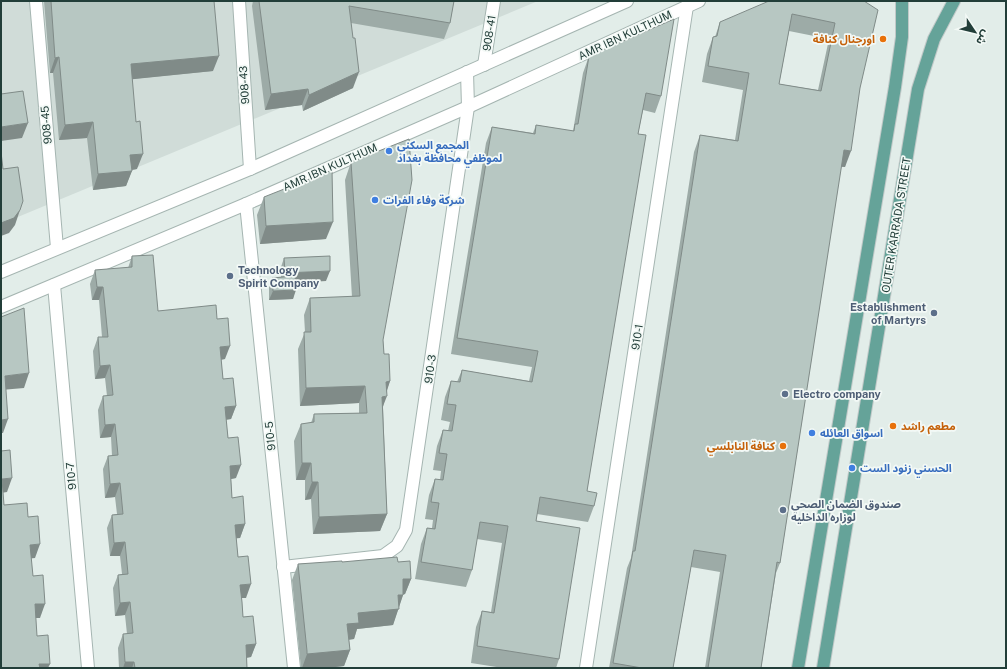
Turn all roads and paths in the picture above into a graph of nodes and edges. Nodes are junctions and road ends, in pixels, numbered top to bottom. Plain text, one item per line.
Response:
1 (36, 1) edge
2 (239, 1) edge
3 (494, 1) edge
4 (627, 1) edge
5 (699, 1) edge
6 (902, 1) edge
7 (954, 1) edge
8 (687, 6) junction
9 (484, 65) junction
10 (468, 72) junction
11 (468, 107) junction
12 (250, 169) junction
13 (246, 204) junction
14 (57, 248) junction
15 (1, 272) edge
16 (54, 285) junction
17 (1, 307) edge
18 (284, 567) junction
19 (88, 668) edge
20 (294, 668) edge
21 (586, 668) edge
22 (798, 668) edge
23 (823, 668) edge

1 - 14 street, 908-45
2 - 12 street, 908-43
3 - 9 street, 908-41
4 - 9 street
5 - 8 street, AMR IBN KULTHUM
6 - 22 main road
7 - 23 main road, OUTER KARRADA STREET
8 - 11 street, AMR IBN KULTHUM
8 - 21 street, 910-1
9 - 10 street
10 - 11 street, 910-3
10 - 12 street
11 - 13 street, AMR IBN KULTHUM
11 - 18 street, 910-3
12 - 14 street
13 - 16 street, AMR IBN KULTHUM
13 - 18 street, 910-5
14 - 15 street
16 - 17 street, AMR IBN KULTHUM
16 - 19 street, 910-7
18 - 20 street, 910-5

